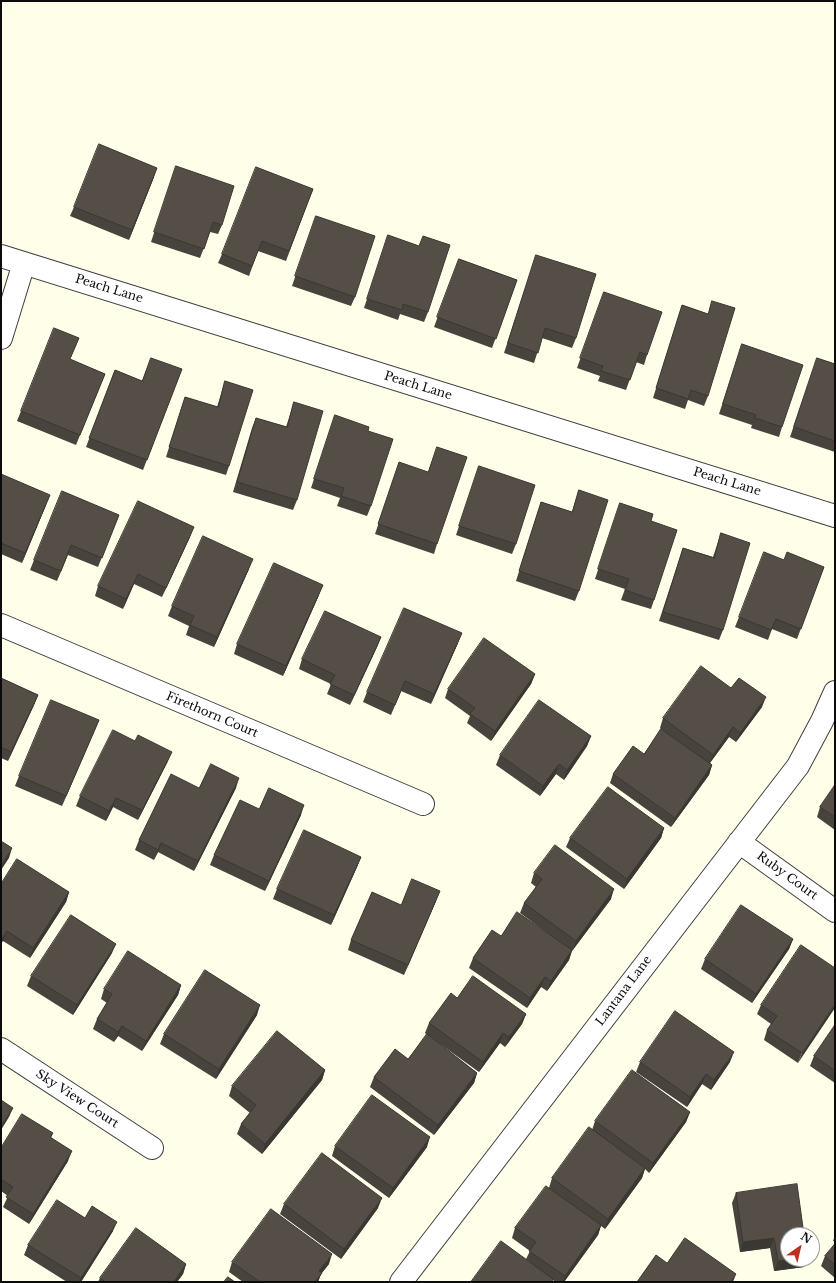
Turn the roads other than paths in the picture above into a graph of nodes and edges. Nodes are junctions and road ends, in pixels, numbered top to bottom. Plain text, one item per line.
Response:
1 (1, 256) edge
2 (24, 263) junction
3 (1, 338) edge
4 (835, 516) edge
5 (1, 625) edge
6 (835, 692) edge
7 (423, 804) dead end
8 (739, 842) junction
9 (835, 911) edge
10 (1, 1049) edge
11 (152, 1148) dead end
12 (401, 1282) edge

1 - 2 street, Peach Lane
2 - 3 street
2 - 4 street, Peach Lane
5 - 7 street, Firethorn Court
6 - 8 street, Lantana Lane
8 - 9 street, Ruby Court
8 - 12 street, Lantana Lane
10 - 11 street, Sky View Court

